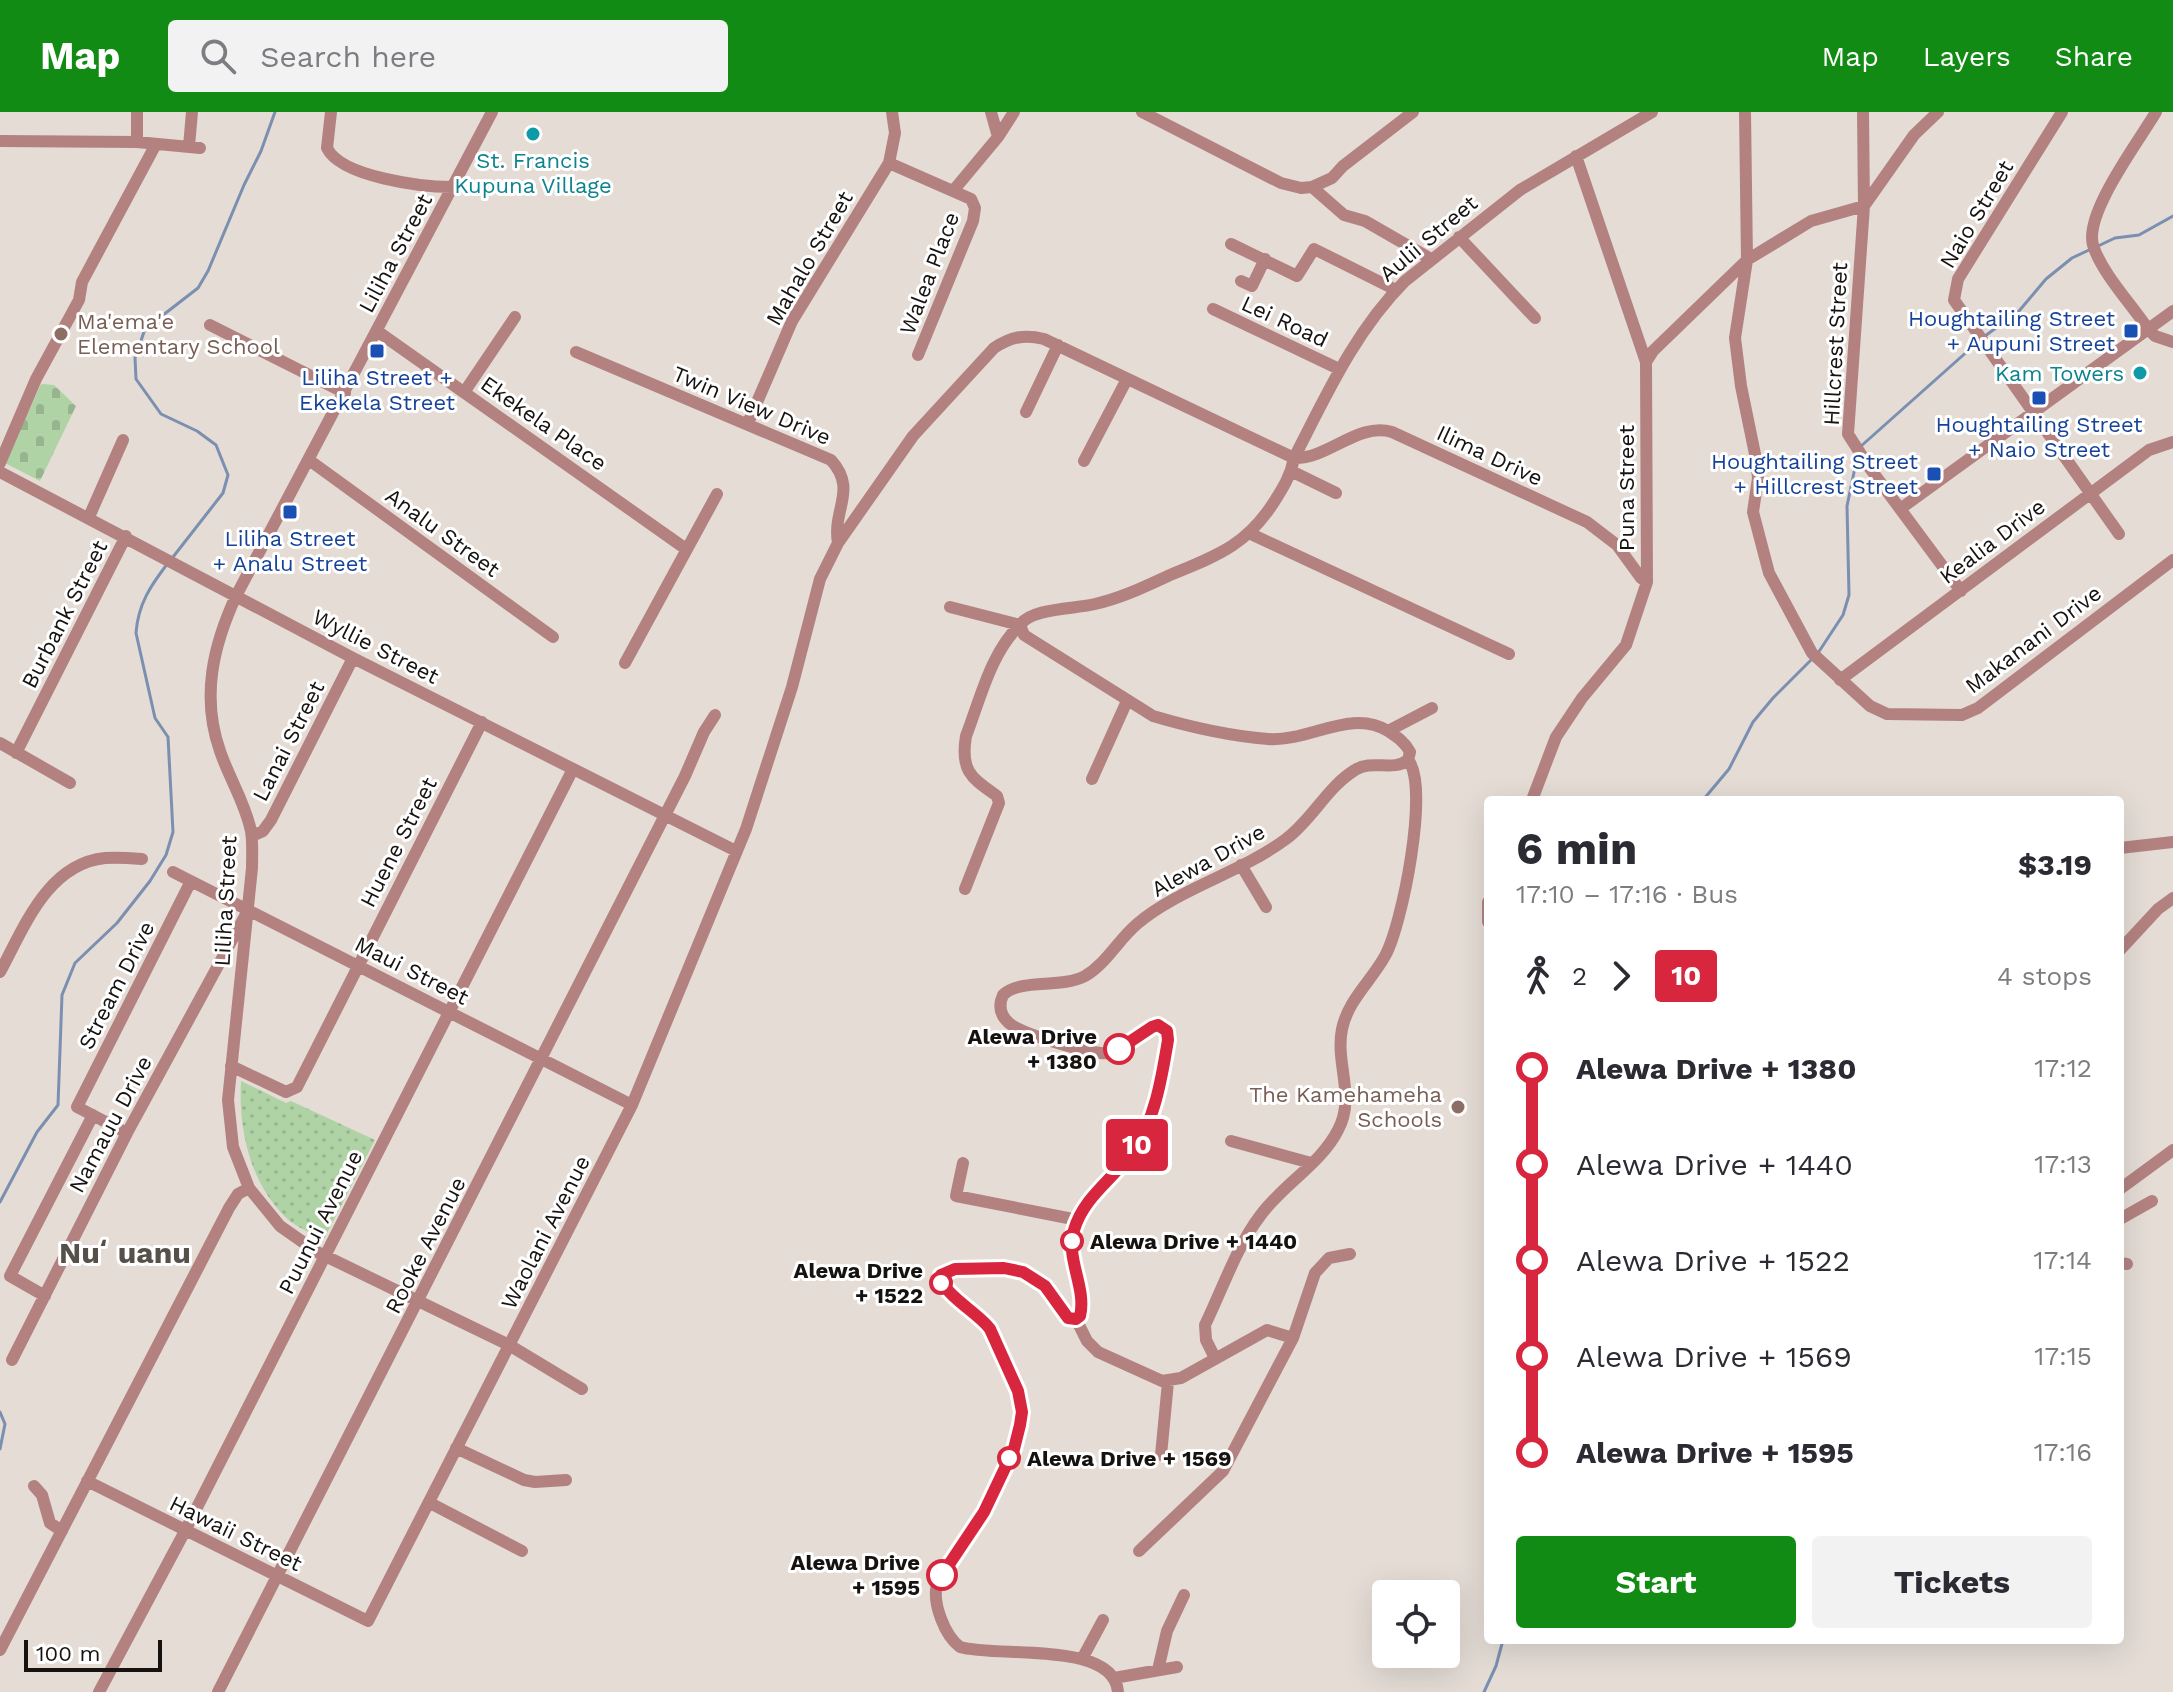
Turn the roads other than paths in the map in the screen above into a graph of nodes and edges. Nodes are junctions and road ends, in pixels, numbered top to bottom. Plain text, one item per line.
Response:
1 (137, 112) edge
2 (192, 112) edge
3 (331, 112) edge
4 (492, 112) edge
5 (892, 112) edge
6 (991, 112) edge
7 (1014, 112) edge
8 (1142, 112) edge
9 (1413, 112) edge
10 (1652, 112) edge
11 (1745, 112) edge
12 (1863, 112) edge
13 (1938, 112) edge
14 (2062, 112) edge
15 (2156, 112) edge
16 (998, 137) junction
17 (0, 141) edge
18 (137, 142) junction
19 (156, 144) junction
20 (1576, 156) junction
21 (889, 163) junction
22 (452, 187) junction
23 (1312, 187) junction
24 (953, 191) junction
25 (1864, 206) junction
26 (1459, 237) junction
27 (1231, 244) dead end
28 (1265, 259) junction
29 (1431, 259) junction
30 (1747, 260) junction
31 (1241, 281) dead end
32 (1396, 290) junction
33 (1213, 309) dead end
34 (2173, 311) edge
35 (515, 317) dead end
36 (1535, 318) dead end
37 (210, 325) dead end
38 (2148, 329) junction
39 (377, 331) junction
40 (2173, 342) edge
41 (1058, 345) junction
42 (576, 352) dead end
43 (918, 355) dead end
44 (1646, 362) junction
45 (1339, 369) junction
46 (1127, 379) junction
47 (465, 391) junction
48 (345, 393) junction
49 (2034, 411) junction
50 (1026, 412) dead end
51 (748, 423) junction
52 (123, 440) dead end
53 (2173, 442) edge
54 (1294, 458) junction
55 (309, 460) junction
56 (1084, 461) dead end
57 (0, 463) edge
58 (1291, 471) junction
59 (0, 472) edge
60 (1336, 493) dead end
61 (2090, 493) junction
62 (717, 494) dead end
63 (1900, 509) junction
64 (89, 517) junction
65 (1251, 534) junction
66 (2119, 534) dead end
67 (126, 536) junction
68 (838, 543) junction
69 (686, 549) junction
70 (2173, 560) edge
71 (1647, 582) junction
72 (1961, 591) junction
73 (236, 596) junction
74 (950, 607) dead end
75 (1020, 625) junction
76 (553, 637) dead end
77 (1509, 654) dead end
78 (353, 658) junction
79 (625, 663) dead end
80 (1840, 680) junction
81 (1127, 701) junction
82 (1432, 708) dead end
83 (715, 715) dead end
84 (482, 722) junction
85 (1388, 731) junction
86 (0, 743) edge
87 (16, 753) junction
88 (1408, 760) junction
89 (573, 769) junction
90 (1092, 779) dead end
91 (70, 783) dead end
92 (1534, 796) edge
93 (665, 815) junction
94 (252, 836) junction
95 (2173, 842) edge
96 (2124, 848) edge
97 (736, 851) junction
98 (142, 859) dead end
99 (1241, 865) junction
100 (173, 872) dead end
101 (191, 881) junction
102 (965, 889) dead end
103 (2173, 898) edge
104 (1266, 907) dead end
105 (248, 910) junction
106 (2124, 946) edge
107 (358, 965) junction
108 (0, 972) edge
109 (449, 1012) junction
110 (542, 1058) junction
111 (231, 1066) junction
112 (632, 1105) junction
113 (93, 1115) junction
114 (127, 1133) junction
115 (1231, 1141) dead end
116 (2173, 1150) edge
117 (963, 1163) dead end
118 (1311, 1163) junction
119 (2124, 1186) edge
120 (249, 1188) junction
121 (2152, 1201) dead end
122 (2124, 1217) edge
123 (1078, 1220) junction
124 (1350, 1254) dead end
125 (325, 1256) junction
126 (45, 1296) junction
127 (420, 1300) junction
128 (1076, 1319) junction
129 (1293, 1338) junction
130 (509, 1345) junction
131 (1215, 1358) junction
132 (12, 1360) dead end
133 (1168, 1382) junction
134 (582, 1389) dead end
135 (456, 1448) junction
136 (1161, 1455) dead end
137 (566, 1480) dead end
138 (87, 1481) junction
139 (34, 1486) dead end
140 (430, 1503) junction
141 (62, 1531) junction
142 (185, 1531) junction
143 (522, 1551) dead end
144 (1139, 1551) dead end
145 (278, 1575) junction
146 (1184, 1595) dead end
147 (1103, 1620) dead end
148 (368, 1621) joint
149 (0, 1650) edge
150 (1082, 1659) junction
151 (1177, 1667) dead end
152 (1158, 1670) junction
153 (1114, 1678) junction
154 (99, 1692) edge
155 (218, 1692) edge
156 (1118, 1692) edge

1 - 18 street
2 - 19 street
3 - 22 street
4 - 22 street, Liliha Street
5 - 21 street, Mahalo Street
6 - 16 street
7 - 16 street
8 - 23 street
9 - 23 street
10 - 20 street, Aulii Street
11 - 30 street, Makanani Drive
12 - 25 street, Hillcrest Street
13 - 25 street
14 - 49 street, Naio Street
15 - 38 street
16 - 24 street
17 - 18 street
18 - 19 street
19 - 57 street
20 - 26 street, Aulii Street
20 - 44 street, Puna Street
21 - 24 street, Walea Place
21 - 51 street, Mahalo Street
22 - 39 street, Liliha Street
23 - 29 street
24 - 43 street, Walea Place
25 - 30 street
25 - 63 street, Hillcrest Street
26 - 29 street, Aulii Street
26 - 36 street
27 - 28 street
28 - 31 street
28 - 32 street
29 - 32 street, Aulii Street
30 - 44 street
30 - 80 street, Makanani Drive
32 - 45 street, Aulii Street
33 - 45 street, Lei Road
34 - 38 street
35 - 47 street
37 - 48 street
38 - 40 street
38 - 49 street
39 - 47 street, Ekekela Place
39 - 48 street, Liliha Street
41 - 46 street
41 - 50 street
41 - 68 street
42 - 51 street, Twin View Drive
44 - 71 street, Puna Street
45 - 54 street, Aulii Street
46 - 54 street
46 - 56 street
47 - 69 street, Ekekela Place
48 - 55 street, Liliha Street
49 - 61 street, Naio Street
49 - 63 street
51 - 68 street, Twin View Drive
52 - 64 street
53 - 61 street, Kealia Drive
54 - 58 street
54 - 71 street, Ilima Drive
55 - 73 street, Liliha Street
55 - 76 street, Analu Street
58 - 60 street
58 - 65 street
59 - 64 street, Wyllie Street
61 - 66 street, Naio Street
61 - 72 street, Kealia Drive
62 - 69 street
63 - 72 street, Hillcrest Street
64 - 67 street, Wyllie Street
65 - 75 street
65 - 77 street
67 - 73 street, Wyllie Street
67 - 87 street, Burbank Street
68 - 97 street
69 - 79 street
70 - 80 street, Makanani Drive
71 - 92 street, Puna Street
72 - 80 street, Kealia Drive
73 - 78 street, Wyllie Street
73 - 94 street, Liliha Street
74 - 75 street
75 - 81 street
75 - 102 street
78 - 84 street, Wyllie Street
78 - 94 street, Lanai Street
81 - 85 street
81 - 90 street
82 - 85 street
83 - 93 street, Rooke Avenue
84 - 89 street, Wyllie Street
84 - 107 street, Huene Street
85 - 88 street
86 - 87 street
87 - 91 street
88 - 99 street, Alewa Drive
88 - 118 street
89 - 93 street, Wyllie Street
89 - 109 street, Puunui Avenue
93 - 97 street, Wyllie Street
93 - 110 street, Rooke Avenue
94 - 105 street, Liliha Street
95 - 96 street
97 - 112 street, Waolani Avenue
98 - 108 street
99 - 104 street
99 - 123 street, Alewa Drive
100 - 101 street, Maui Street
101 - 105 street, Maui Street
101 - 113 street, Stream Drive
103 - 106 street
105 - 107 street, Maui Street
105 - 111 street, Liliha Street
105 - 114 street, Namauu Drive
107 - 109 street, Maui Street
107 - 111 street, Huene Street
109 - 110 street, Maui Street
109 - 125 street, Puunui Avenue
110 - 112 street, Maui Street
110 - 127 street, Rooke Avenue
111 - 120 street, Liliha Street
112 - 130 street, Waolani Avenue
113 - 114 street
113 - 126 street
114 - 126 street, Namauu Drive
115 - 118 street
116 - 119 street
117 - 123 street
118 - 131 street
120 - 125 street, Liliha Street
120 - 138 street
121 - 122 street
123 - 128 street, Alewa Drive
124 - 129 street
125 - 127 street, Liliha Street
125 - 142 street, Puunui Avenue
126 - 132 street, Namauu Drive
127 - 130 street, Liliha Street
127 - 145 street, Rooke Avenue
128 - 133 street
128 - 150 street
129 - 131 street
129 - 144 street
130 - 134 street, Liliha Street
130 - 135 street, Waolani Avenue
131 - 133 street
133 - 136 street
135 - 137 street
135 - 140 street, Waolani Avenue
138 - 141 street
138 - 142 street, Hawaii Street
139 - 141 street
140 - 143 street
140 - 148 street, Waolani Avenue
141 - 149 street
142 - 145 street, Hawaii Street
142 - 154 street, Puunui Avenue
145 - 148 street, Hawaii Street
145 - 155 street, Rooke Avenue
146 - 152 street
147 - 150 street
150 - 153 street
151 - 152 street
152 - 153 street
153 - 156 street

